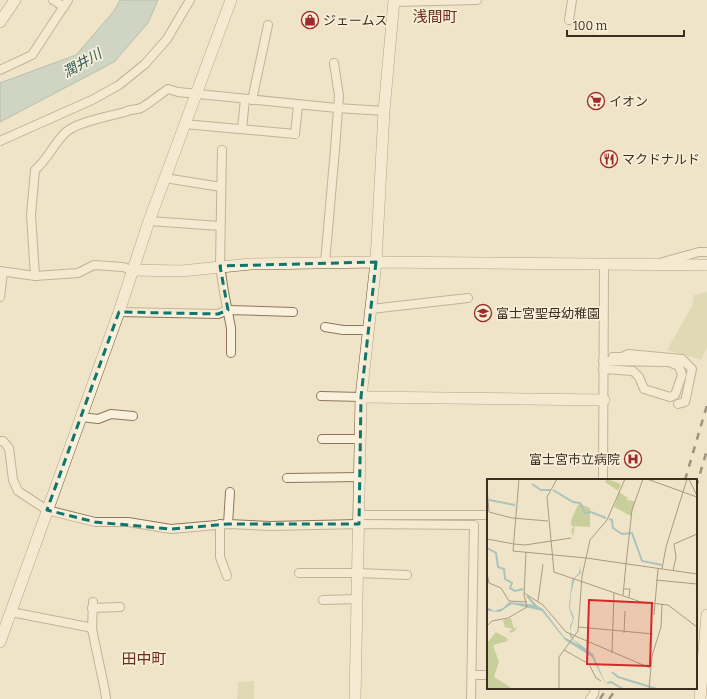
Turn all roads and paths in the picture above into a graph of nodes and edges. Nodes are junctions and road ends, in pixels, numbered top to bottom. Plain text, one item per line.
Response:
1 (15, 0) edge
2 (53, 0) edge
3 (190, 0) edge
4 (231, 0) edge
5 (478, 0) edge
6 (572, 0) edge
7 (394, 1) edge
8 (66, 3) edge
9 (569, 20) dead end
10 (0, 22) edge
11 (268, 25) dead end
12 (334, 63) dead end
13 (0, 70) edge
14 (196, 93) junction
15 (248, 100) junction
16 (298, 104) junction
17 (337, 108) junction
18 (384, 112) junction
19 (184, 124) junction
20 (242, 129) junction
21 (0, 141) edge
22 (222, 150) dead end
23 (165, 178) junction
24 (221, 188) junction
25 (149, 221) junction
26 (220, 226) junction
27 (707, 252) edge
28 (376, 262) junction
29 (325, 263) junction
30 (604, 264) junction
31 (654, 264) junction
32 (707, 265) edge
33 (220, 266) junction
34 (132, 270) junction
35 (1, 272) edge
36 (35, 276) junction
37 (0, 297) edge
38 (468, 298) dead end
39 (371, 309) junction
40 (228, 310) junction
41 (119, 312) junction
42 (294, 312) dead end
43 (325, 327) dead end
44 (369, 330) junction
45 (231, 353) dead end
46 (611, 357) dead end
47 (603, 365) junction
48 (321, 396) dead end
49 (361, 397) junction
50 (604, 400) junction
51 (678, 404) dead end
52 (134, 416) dead end
53 (81, 417) junction
54 (322, 439) dead end
55 (360, 439) junction
56 (0, 441) edge
57 (360, 477) junction
58 (287, 478) dead end
59 (603, 479) edge
60 (230, 492) dead end
61 (47, 510) junction
62 (487, 515) edge
63 (359, 520) junction
64 (224, 524) junction
65 (358, 572) junction
66 (299, 573) dead end
67 (407, 575) dead end
68 (227, 576) dead end
69 (357, 599) junction
70 (323, 600) dead end
71 (120, 607) dead end
72 (11, 612) junction
73 (706, 622) edge
74 (92, 629) junction
75 (0, 642) edge
76 (472, 675) junction
77 (487, 675) edge
78 (595, 689) edge
79 (106, 699) edge
80 (355, 699) edge
81 (471, 699) edge
82 (590, 699) edge
83 (700, 699) edge

1 - 10 street
2 - 8 street
3 - 21 street
4 - 14 street
5 - 7 street
6 - 9 street
7 - 18 street
8 - 13 street
11 - 15 street
12 - 17 street
14 - 15 street
14 - 19 street
14 - 36 street
15 - 16 street
15 - 20 street
16 - 17 street
16 - 20 street
17 - 18 street
17 - 29 street
18 - 28 street
19 - 20 street
19 - 23 street
22 - 24 street
23 - 24 street
23 - 25 street
24 - 26 street
25 - 26 street
25 - 34 street
26 - 33 street
27 - 31 street
28 - 29 street
28 - 30 street
28 - 39 street
29 - 33 street
30 - 31 street
30 - 47 street
31 - 32 street
33 - 34 street
33 - 40 street
34 - 36 street
34 - 41 street
35 - 36 street
35 - 37 street
38 - 39 street
39 - 44 street
40 - 41 street
40 - 42 street
40 - 45 street
41 - 53 street
43 - 44 street
44 - 49 street
46 - 51 street
47 - 47 street
47 - 50 street
48 - 49 street
49 - 50 street
49 - 55 street
50 - 59 street
52 - 53 street
53 - 61 street
54 - 55 street
55 - 57 street
56 - 61 street
57 - 58 street
57 - 63 street
60 - 64 street
61 - 64 street
61 - 72 street
62 - 63 street
63 - 64 street
63 - 65 street
63 - 76 street
64 - 68 street
65 - 66 street
65 - 67 street
65 - 69 street
69 - 70 street
69 - 80 street
71 - 74 street
72 - 74 street
72 - 75 street
73 - 83 street
74 - 79 street
76 - 77 street
76 - 81 street
78 - 82 street

